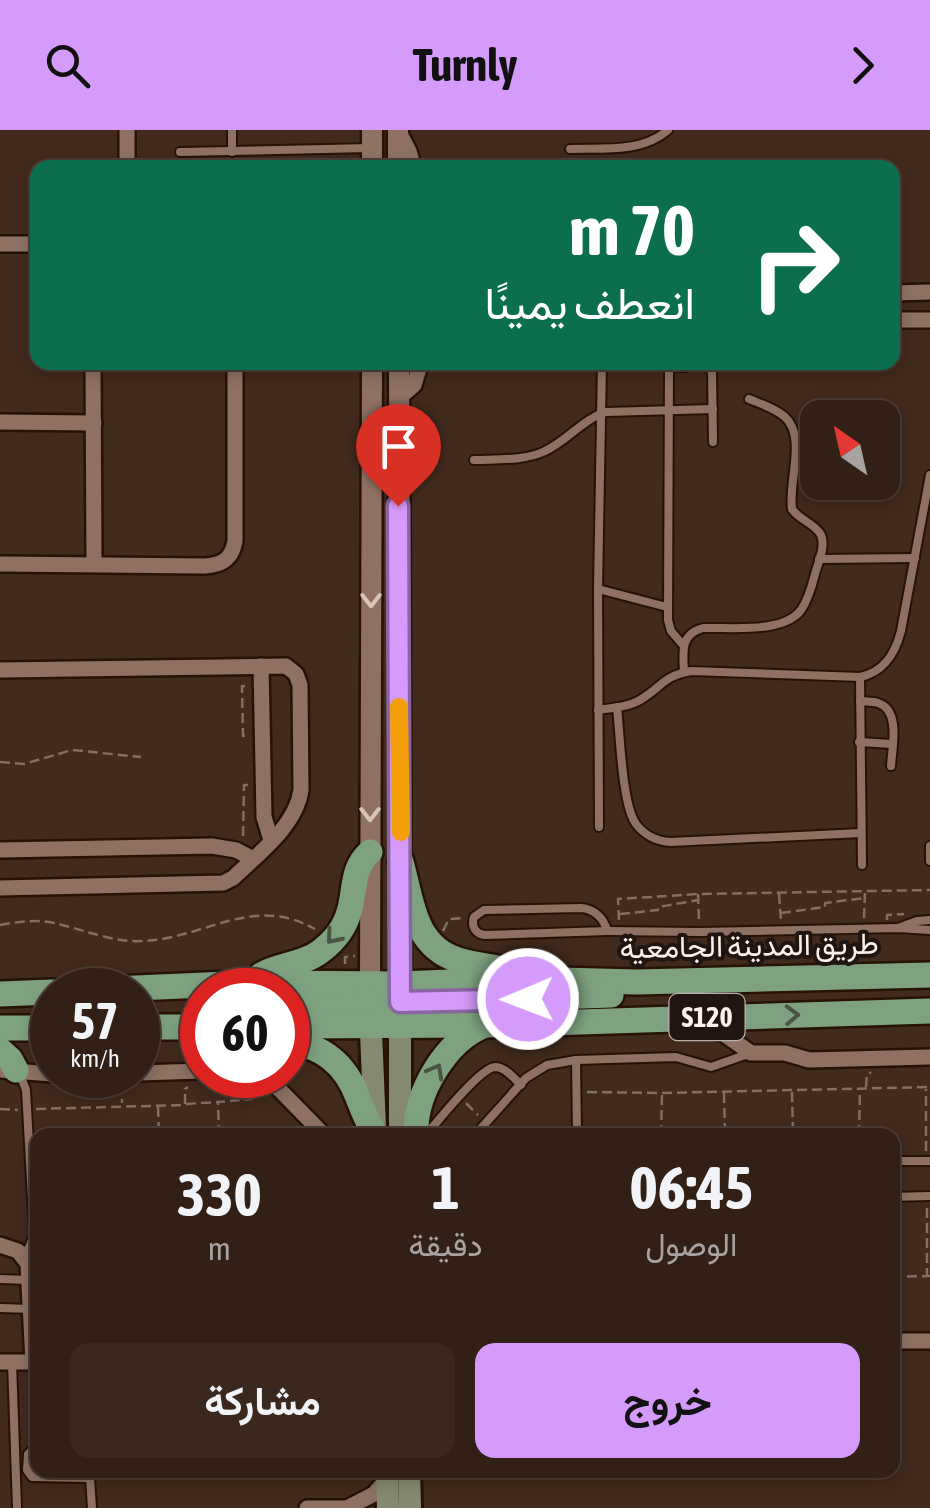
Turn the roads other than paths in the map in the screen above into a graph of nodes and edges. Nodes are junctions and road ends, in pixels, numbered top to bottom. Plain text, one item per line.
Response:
1 (128, 130) edge
2 (232, 130) edge
3 (398, 130) edge
4 (668, 130) edge
5 (372, 149) edge
6 (570, 150) dead end
7 (180, 152) dead end
8 (232, 152) junction
9 (127, 160) edge
10 (398, 160) edge
11 (412, 160) edge
12 (0, 244) edge
13 (30, 244) edge
14 (930, 292) edge
15 (900, 293) edge
16 (900, 320) edge
17 (930, 320) edge
18 (93, 370) edge
19 (235, 370) edge
20 (372, 370) edge
21 (399, 370) edge
22 (419, 370) edge
23 (602, 370) edge
24 (670, 370) edge
25 (711, 370) edge
26 (399, 398) junction
27 (749, 399) dead end
28 (713, 408) junction
29 (668, 410) junction
30 (602, 413) junction
31 (0, 422) edge
32 (94, 423) junction
33 (713, 442) dead end
34 (474, 460) dead end
35 (930, 474) edge
36 (914, 558) junction
37 (820, 560) junction
38 (0, 564) edge
39 (94, 564) junction
40 (598, 589) junction
41 (668, 607) junction
42 (683, 645) junction
43 (261, 666) junction
44 (0, 670) edge
45 (684, 672) junction
46 (860, 676) junction
47 (860, 701) junction
48 (617, 707) junction
49 (598, 710) junction
50 (859, 742) junction
51 (892, 744) junction
52 (891, 766) dead end
53 (599, 827) dead end
54 (861, 833) junction
55 (271, 840) junction
56 (930, 846) edge
57 (0, 850) edge
58 (370, 852) junction
59 (248, 856) junction
60 (930, 860) edge
61 (401, 862) junction
62 (862, 865) dead end
63 (0, 888) edge
64 (930, 920) edge
65 (898, 928) junction
66 (930, 930) edge
67 (607, 931) junction
68 (277, 968) edge
69 (923, 972) edge
70 (521, 979) junction
71 (637, 982) junction
72 (30, 993) edge
73 (310, 993) edge
74 (0, 994) edge
75 (401, 1003) junction
76 (370, 1004) junction
77 (310, 1007) edge
78 (930, 1011) edge
79 (644, 1019) junction
80 (310, 1020) edge
81 (180, 1023) edge
82 (485, 1025) junction
83 (160, 1026) edge
84 (172, 1026) junction
85 (180, 1026) edge
86 (0, 1028) edge
87 (30, 1028) edge
88 (725, 1045) junction
89 (310, 1047) edge
90 (751, 1052) junction
91 (930, 1057) edge
92 (576, 1060) junction
93 (5, 1064) edge
94 (717, 1064) junction
95 (30, 1069) edge
96 (521, 1084) junction
97 (288, 1098) edge
98 (317, 1128) edge
99 (371, 1128) edge
100 (375, 1128) edge
101 (400, 1128) edge
102 (416, 1128) edge
103 (432, 1128) edge
104 (481, 1128) edge
105 (578, 1128) edge
106 (900, 1161) edge
107 (928, 1161) edge
108 (30, 1163) edge
109 (928, 1196) edge
110 (900, 1197) edge
111 (0, 1246) edge
112 (30, 1246) edge
113 (22, 1255) junction
114 (0, 1279) edge
115 (30, 1280) junction
116 (0, 1308) edge
117 (30, 1308) joint
118 (900, 1341) edge
119 (930, 1341) edge
120 (6, 1362) edge
121 (0, 1440) edge
122 (14, 1440) junction
123 (90, 1478) edge
124 (385, 1478) edge
125 (387, 1478) edge
126 (409, 1478) edge
127 (17, 1508) edge
128 (92, 1508) edge
129 (307, 1508) edge
130 (351, 1508) edge
131 (388, 1508) edge
132 (410, 1508) edge

1 - 9 street
2 - 8 lane
3 - 10 street
3 - 11 street
4 - 6 lane
5 - 8 lane
7 - 8 lane
12 - 13 street
14 - 15 street
16 - 17 street
18 - 32 street
19 - 39 street
20 -> 58 street
21 - 26 street
22 - 26 street
23 - 30 lane
24 - 29 lane
25 - 28 lane
26 - 61 street
27 - 37 lane
28 - 29 lane
28 - 33 lane
29 - 30 lane
29 - 41 lane
30 - 34 lane
30 - 40 lane
31 - 32 street
32 - 39 street
35 - 36 lane
36 - 37 lane
36 - 46 lane
37 - 42 lane
38 - 39 street
40 - 41 lane
40 - 49 lane
41 - 42 lane
42 - 45 lane
43 - 44 street
43 - 55 street
43 - 55 street
45 - 46 lane
45 - 48 lane
46 - 47 lane
47 - 50 lane
47 - 51 lane
48 - 49 lane
48 - 54 lane
49 - 53 lane
50 - 51 lane
50 - 54 lane
51 - 52 lane
54 - 62 lane
55 - 59 street
56 - 60 lane
57 - 59 street
58 -> 68 main road
58 - 76 street
59 - 63 street
61 - 70 main road
61 - 75 street
64 - 65 lane
65 - 66 lane
65 - 67 lane
67 - 67 lane
69 - 71 main road, طريق المدينة الجامعية / S120
70 - 71 main road, طريق المدينة الجامعية / S120
70 - 75 main road, طريق المدينة الجامعية / S120
71 - 75 main road
72 - 74 main road
73 - 76 main road, طريق المدينة الجامعية / S120
75 - 76 main road, طريق المدينة الجامعية / S120
75 - 76 main road
75 - 82 main road, طريق المدينة الجامعية
75 - 101 main road
76 - 77 main road
76 - 80 main road, طريق المدينة الجامعية
76 - 100 main road
79 -> 78 main road, طريق المدينة الجامعية / S120
79 - 82 main road, طريق المدينة الجامعية / S120
79 - 88 street
81 - 84 main road
102 -> 82 main road
83 - 84 main road
84 - 85 main road
86 - 87 main road
88 - 90 street
88 - 94 lane
89 - 99 main road
90 - 91 street
90 - 94 lane
92 - 94 lane
92 - 96 lane
92 - 105 lane
93 - 95 street
93 - 108 lane
96 - 103 lane
96 - 104 lane
97 - 98 street
106 - 107 lane
109 - 110 lane
111 - 113 street
112 - 113 lane
113 - 115 street
114 - 115 lane
115 - 117 street
116 - 117 lane
118 - 119 street
120 - 122 lane
121 - 122 lane
122 - 127 lane
123 - 128 lane
124 - 130 street
125 - 131 main road
126 - 132 main road
129 - 130 street

